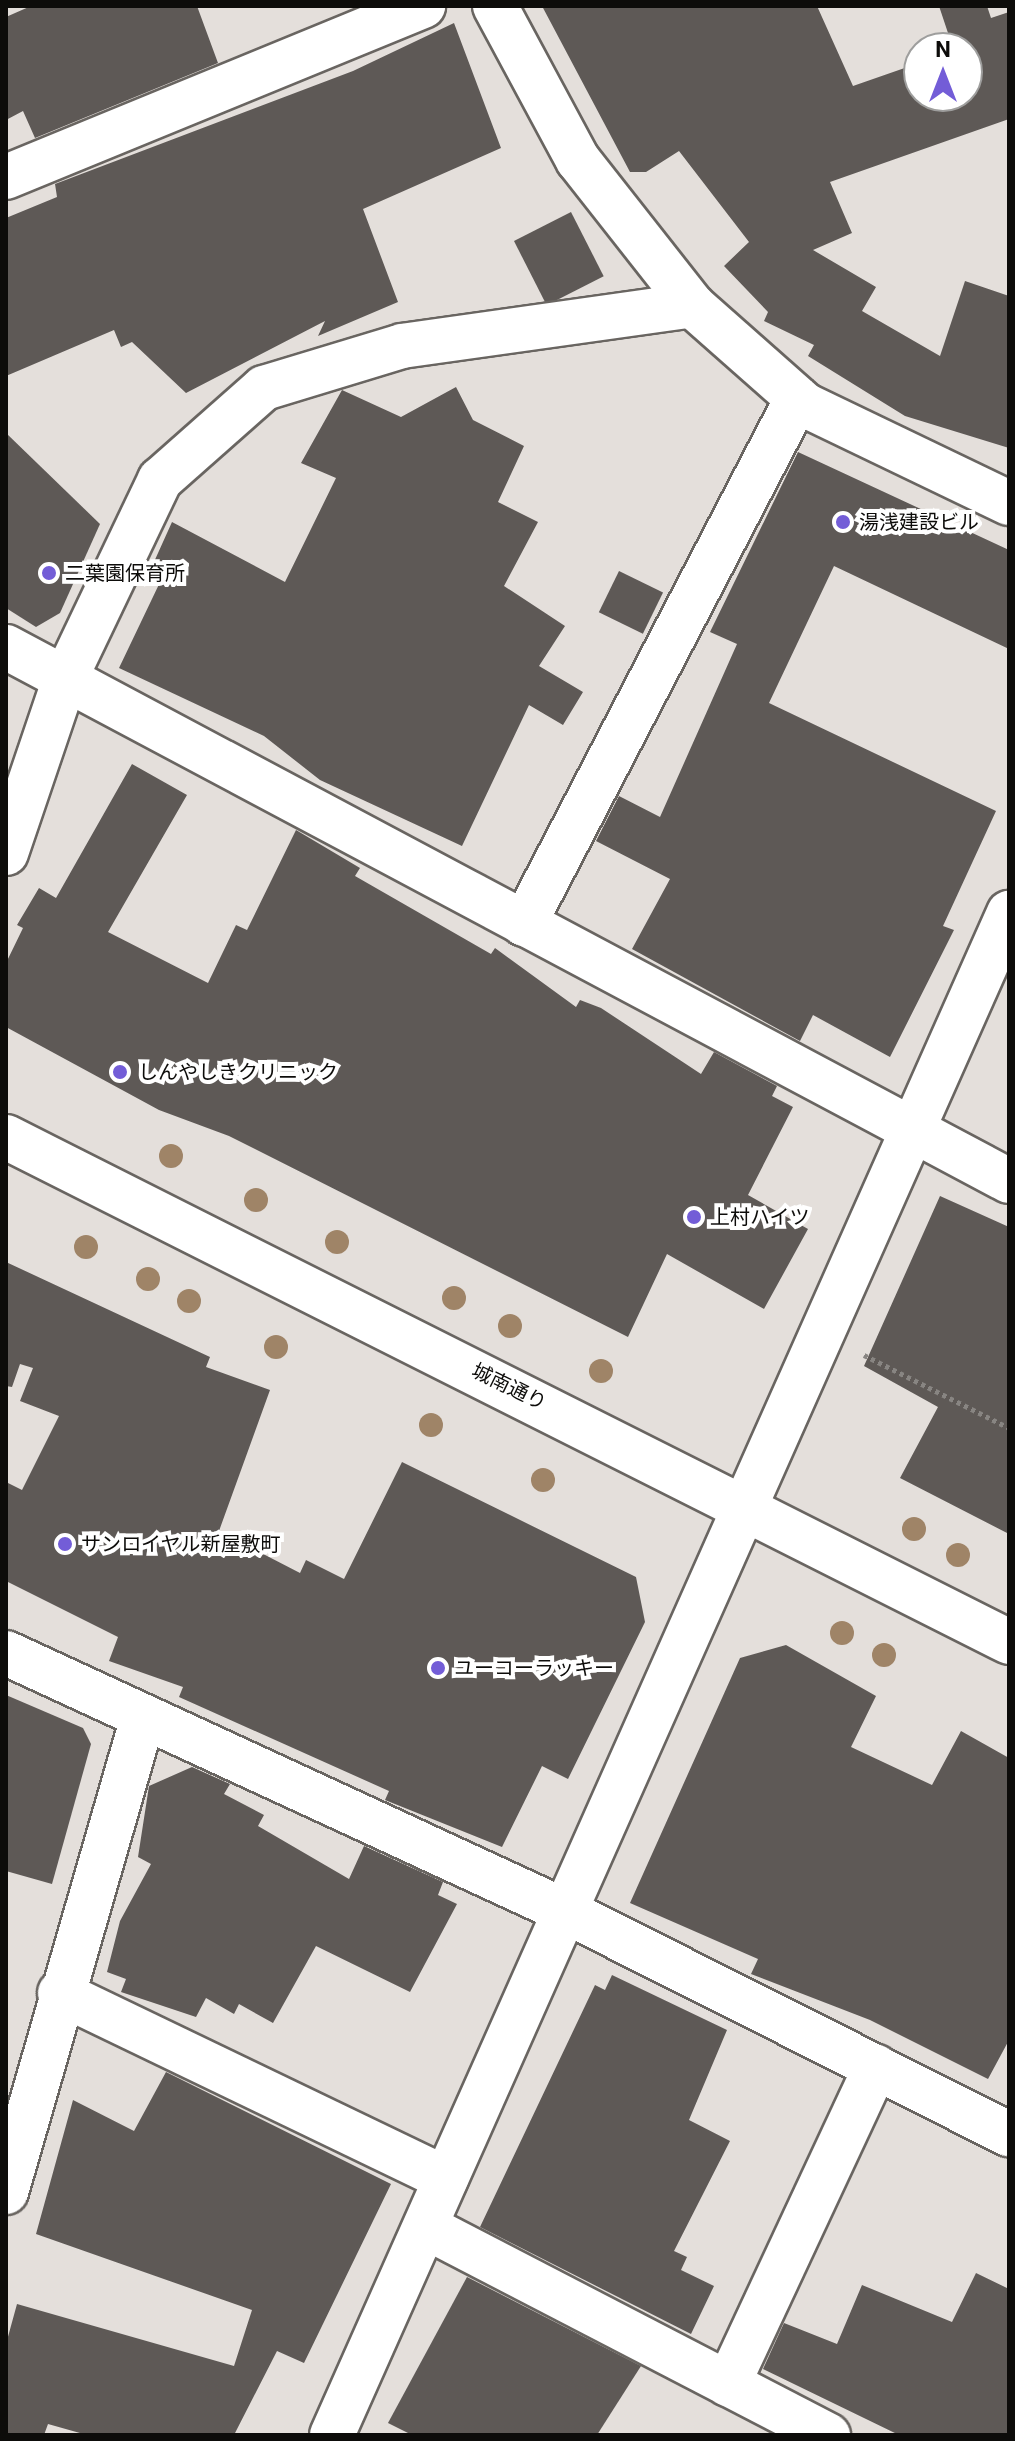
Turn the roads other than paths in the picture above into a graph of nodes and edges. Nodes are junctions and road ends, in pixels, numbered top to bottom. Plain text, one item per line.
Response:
1 (423, 6) edge
2 (495, 6) edge
3 (6, 177) edge
4 (692, 305) junction
5 (797, 399) junction
6 (1009, 503) edge
7 (6, 647) edge
8 (65, 679) junction
9 (6, 853) edge
10 (1009, 913) edge
11 (524, 924) junction
12 (914, 1131) junction
13 (6, 1137) edge
14 (1009, 1181) edge
15 (749, 1505) junction
16 (1009, 1642) edge
17 (6, 1653) edge
18 (143, 1717) junction
19 (567, 1912) junction
20 (60, 1993) junction
21 (876, 2067) junction
22 (1009, 2134) edge
23 (446, 2179) junction
24 (6, 2192) edge
25 (426, 2227) junction
26 (728, 2384) junction
27 (332, 2435) edge
28 (828, 2435) edge

1 - 3 street
2 - 4 street
4 - 5 street
4 - 8 street
5 - 6 street
5 - 11 street
7 - 8 street
8 - 9 street
8 - 11 street
10 - 12 street
11 - 12 street
12 - 14 street
12 - 15 street
13 - 15 street, 城南通り
15 - 16 street, 城南通り
15 - 19 street
17 - 18 street
18 - 19 street
18 - 20 street
19 - 21 street
19 - 23 street
20 - 23 street
20 - 24 street
21 - 22 street
21 - 26 street
23 - 25 street
25 - 26 street
25 - 27 street
26 - 28 street

